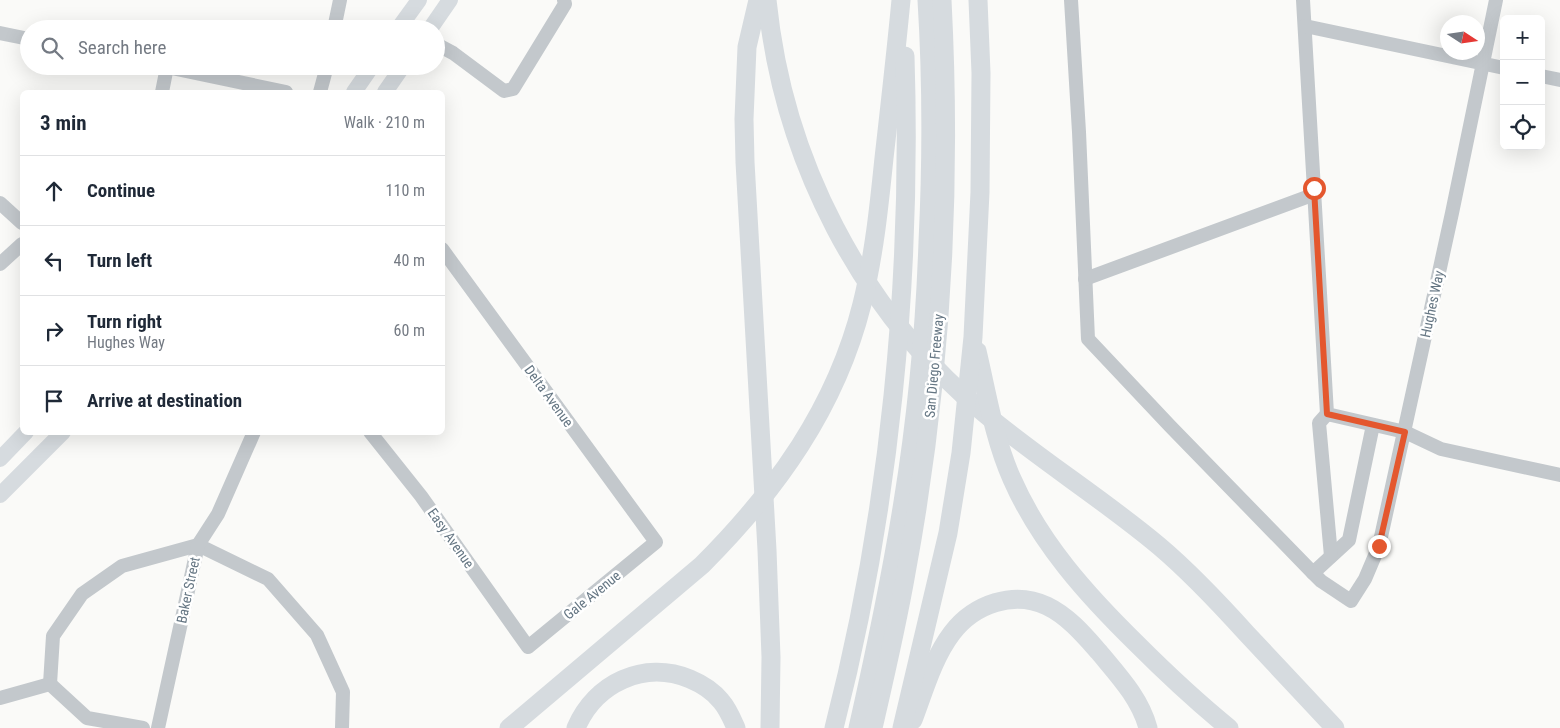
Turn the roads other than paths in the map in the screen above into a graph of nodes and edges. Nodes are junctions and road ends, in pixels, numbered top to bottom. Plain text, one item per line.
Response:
1 (340, 0) edge
2 (419, 0) edge
3 (450, 0) edge
4 (564, 0) edge
5 (758, 0) edge
6 (767, 0) edge
7 (902, 0) edge
8 (917, 0) edge
9 (927, 0) edge
10 (942, 0) edge
11 (978, 0) edge
12 (1071, 0) edge
13 (1303, 0) edge
14 (1496, 0) edge
15 (336, 20) edge
16 (405, 20) edge
17 (436, 20) edge
18 (1305, 26) junction
19 (0, 33) edge
20 (20, 37) edge
21 (445, 49) edge
22 (1483, 63) junction
23 (1500, 67) edge
24 (164, 75) edge
25 (204, 75) edge
26 (325, 75) edge
27 (366, 75) edge
28 (397, 75) edge
29 (1545, 77) edge
30 (1560, 80) edge
31 (162, 90) edge
32 (276, 90) edge
33 (321, 90) edge
34 (355, 90) edge
35 (386, 90) edge
36 (1314, 194) junction
37 (0, 203) edge
38 (20, 221) edge
39 (20, 246) edge
40 (445, 253) edge
41 (0, 264) edge
42 (1085, 279) junction
43 (973, 337) junction
44 (1327, 414) junction
45 (1373, 425) junction
46 (1405, 432) junction
47 (23, 435) edge
48 (60, 435) edge
49 (253, 435) edge
50 (372, 435) edge
51 (0, 459) edge
52 (1560, 475) edge
53 (0, 495) edge
54 (656, 542) joint
55 (198, 545) junction
56 (1331, 556) junction
57 (1313, 573) junction
58 (528, 648) joint
59 (50, 684) junction
60 (0, 698) edge
61 (144, 728) edge
62 (158, 728) edge
63 (342, 728) edge
64 (509, 728) edge
65 (576, 728) edge
66 (736, 728) edge
67 (770, 728) edge
68 (834, 728) edge
69 (849, 728) edge
70 (858, 728) edge
71 (873, 728) edge
72 (902, 728) edge
73 (910, 728) edge
74 (1148, 728) edge
75 (1229, 728) edge
76 (1335, 728) edge

1 - 15 street
2 - 16 main road
3 - 17 main road
4 - 21 street
5 - 67 highway
6 - 76 highway
7 - 64 highway
7 - 68 highway
8 - 69 highway
9 - 70 highway
10 - 71 highway, San Diego Freeway
11 - 43 highway
12 - 42 street
13 - 18 street
14 - 22 street, Hughes Way
18 - 22 street
18 - 36 street
19 - 20 street
22 - 23 street
22 - 46 street, Hughes Way
24 - 31 street
25 - 32 street
26 - 33 street
27 - 34 main road
28 - 35 main road
29 - 30 street
36 - 42 street
36 - 44 street
37 - 38 street
39 - 41 street
40 - 54 street, Delta Avenue
42 - 57 street
43 - 72 highway
43 - 75 highway
44 - 45 street
44 - 56 street
45 - 46 street
45 - 56 street
46 - 52 street
46 - 57 street, Hughes Way
47 - 51 main road
48 - 53 main road
49 - 55 street, Baker Street
50 - 58 street, Easy Avenue
54 - 58 street, Gale Avenue
55 - 59 street
55 - 62 street, Baker Street
55 - 63 street
56 - 57 street
59 - 60 street
59 - 61 street
65 - 66 highway
73 - 74 highway

